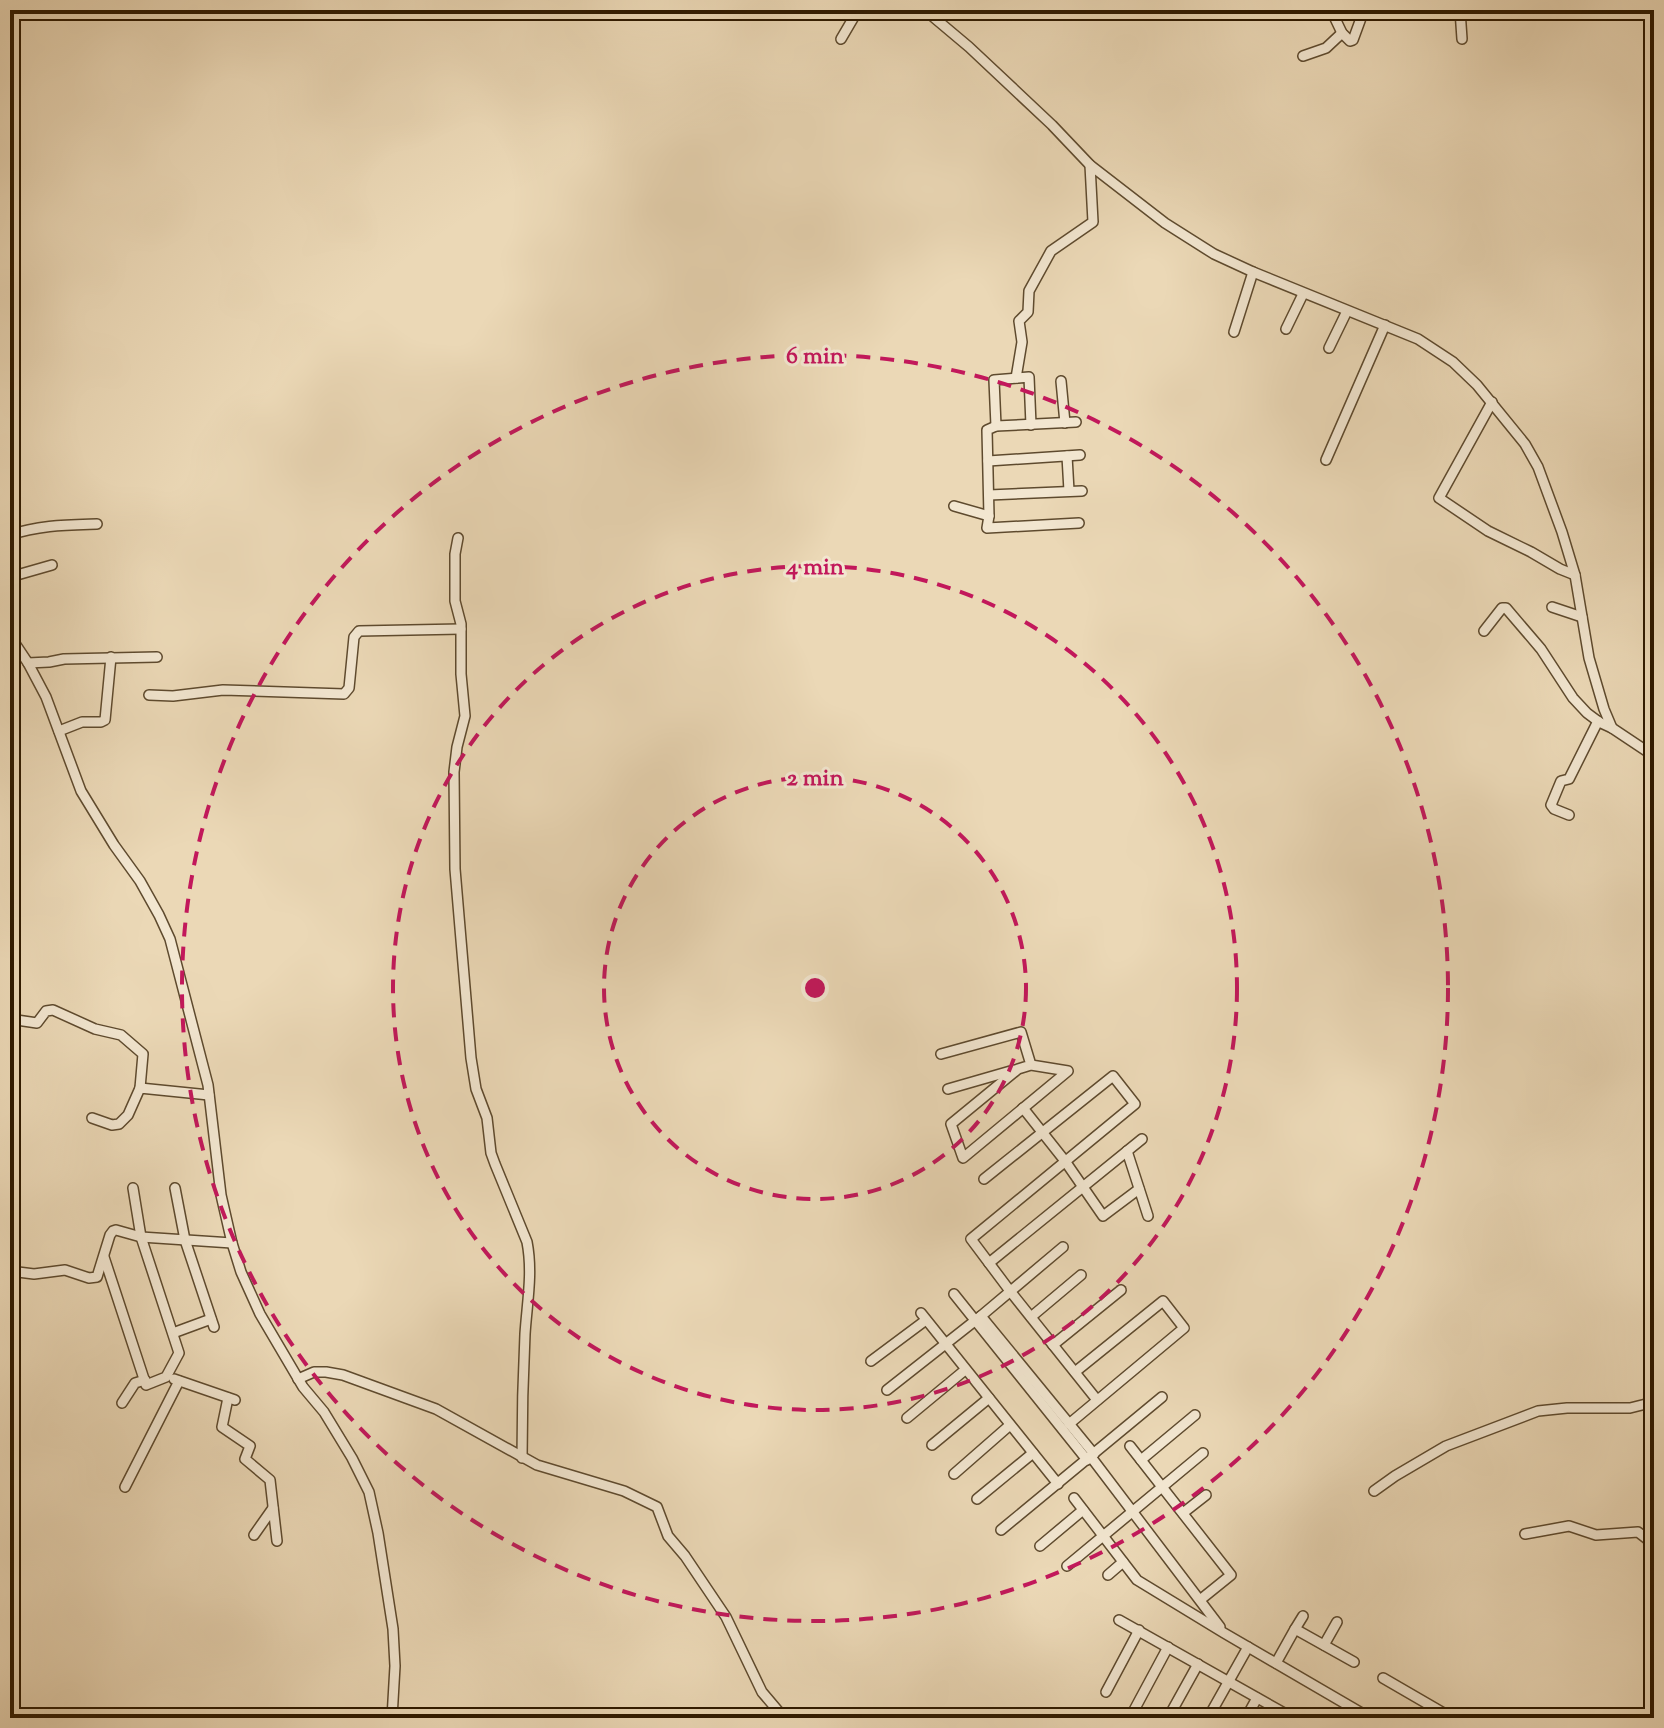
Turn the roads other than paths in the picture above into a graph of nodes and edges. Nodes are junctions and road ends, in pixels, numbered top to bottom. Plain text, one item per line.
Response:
1 (858, 10) edge
2 (925, 10) edge
3 (1331, 10) edge
4 (1364, 10) edge
5 (1460, 10) edge
6 (1342, 33) junction
7 (841, 39) dead end
8 (1462, 39) dead end
9 (1303, 56) dead end
10 (1090, 165) junction
11 (1253, 272) junction
12 (1303, 294) junction
13 (1347, 311) junction
14 (1385, 325) junction
15 (1286, 329) dead end
16 (1234, 332) dead end
17 (1329, 348) dead end
18 (1016, 378) junction
19 (1061, 381) dead end
20 (1492, 402) junction
21 (1031, 425) junction
22 (996, 426) junction
23 (1080, 455) dead end
24 (1067, 456) junction
25 (1326, 460) dead end
26 (988, 461) junction
27 (1069, 491) junction
28 (1082, 491) dead end
29 (989, 495) junction
30 (954, 506) dead end
31 (989, 516) junction
32 (1079, 523) dead end
33 (97, 524) dead end
34 (10, 535) edge
35 (458, 538) dead end
36 (52, 565) dead end
37 (1575, 575) junction
38 (10, 577) edge
39 (1552, 607) dead end
40 (1582, 617) junction
41 (461, 629) junction
42 (1484, 631) dead end
43 (10, 636) edge
44 (111, 657) junction
45 (157, 657) dead end
46 (28, 663) junction
47 (149, 695) dead end
48 (1598, 721) junction
49 (1612, 728) junction
50 (59, 731) junction
51 (1654, 756) edge
52 (1569, 815) dead end
53 (10, 1019) edge
54 (941, 1054) dead end
55 (1031, 1065) junction
56 (1018, 1069) junction
57 (140, 1088) junction
58 (948, 1089) dead end
59 (209, 1095) junction
60 (1023, 1108) junction
61 (92, 1118) dead end
62 (1042, 1133) junction
63 (1142, 1139) dead end
64 (1127, 1151) junction
65 (1065, 1161) junction
66 (984, 1179) dead end
67 (1083, 1187) junction
68 (133, 1188) dead end
69 (175, 1188) dead end
70 (1139, 1189) junction
71 (1148, 1216) dead end
72 (141, 1237) junction
73 (185, 1240) junction
74 (232, 1243) junction
75 (1063, 1247) dead end
76 (104, 1257) junction
77 (989, 1263) junction
78 (10, 1271) edge
79 (1081, 1275) dead end
80 (1121, 1290) dead end
81 (1010, 1291) junction
82 (954, 1294) dead end
83 (1031, 1317) junction
84 (978, 1318) junction
85 (173, 1333) junction
86 (945, 1344) junction
87 (1053, 1345) junction
88 (871, 1361) dead end
89 (965, 1370) junction
90 (1075, 1372) junction
91 (166, 1377) junction
92 (298, 1379) junction
93 (145, 1380) junction
94 (179, 1381) junction
95 (887, 1390) dead end
96 (1162, 1397) dead end
97 (989, 1398) junction
98 (1097, 1400) junction
99 (1654, 1402) edge
100 (122, 1403) dead end
101 (1195, 1415) dead end
102 (907, 1418) dead end
103 (1069, 1424) junction
104 (1010, 1425) junction
105 (932, 1445) dead end
106 (1130, 1446) dead end
107 (1033, 1453) junction
108 (1203, 1453) dead end
109 (1091, 1457) junction
110 (522, 1458) junction
111 (1141, 1460) junction
112 (954, 1474) dead end
113 (1058, 1484) junction
114 (125, 1487) dead end
115 (1163, 1487) junction
116 (1374, 1491) dead end
117 (1206, 1495) dead end
118 (1074, 1498) dead end
119 (977, 1499) dead end
120 (273, 1508) junction
121 (1083, 1510) junction
122 (1133, 1512) junction
123 (1183, 1513) junction
124 (1001, 1530) dead end
125 (1525, 1534) dead end
126 (254, 1535) dead end
127 (1104, 1537) junction
128 (277, 1541) dead end
129 (1654, 1541) edge
130 (1040, 1546) dead end
131 (1123, 1562) junction
132 (1067, 1566) dead end
133 (1108, 1575) dead end
134 (1200, 1600) junction
135 (1303, 1616) dead end
136 (1119, 1620) dead end
137 (1337, 1622) dead end
138 (1295, 1629) junction
139 (1139, 1630) junction
140 (1224, 1633) junction
141 (1324, 1645) junction
142 (1168, 1647) junction
143 (1248, 1647) junction
144 (1354, 1662) dead end
145 (1276, 1663) junction
146 (1198, 1664) junction
147 (1383, 1678) dead end
148 (1228, 1681) junction
149 (1106, 1692) dead end
150 (1257, 1698) junction
151 (1132, 1714) dead end
152 (1288, 1717) edge
153 (203, 1718) edge
154 (236, 1718) edge
155 (392, 1718) edge
156 (784, 1718) edge
157 (1168, 1718) edge
158 (1208, 1718) edge
159 (1246, 1718) edge
160 (1370, 1718) edge
161 (1452, 1718) edge
162 (1514, 1718) edge
163 (1525, 1718) edge

1 - 7 street
2 - 10 street
3 - 6 street
4 - 6 street
5 - 8 street
6 - 9 street
10 - 11 street
10 - 18 street
11 - 12 street
11 - 16 street
12 - 13 street
12 - 15 street
13 - 14 street
13 - 17 street
14 - 20 street
14 - 25 street
18 - 21 street
18 - 22 street
19 - 21 street
20 - 37 street
20 - 37 street
21 - 22 street
22 - 26 street
23 - 24 street
24 - 26 street
24 - 27 street
26 - 29 street
27 - 28 street
27 - 29 street
29 - 31 street
30 - 31 street
31 - 32 street
33 - 34 street
35 - 41 street
36 - 38 street
37 - 40 street
39 - 40 street
40 - 49 street
41 - 47 street
41 - 110 street
42 - 48 street
43 - 46 street
44 - 45 street
44 - 46 street
44 - 50 street
46 - 50 street
48 - 49 street
48 - 52 street
49 - 51 street
50 - 59 street
53 - 57 street
54 - 55 street
55 - 56 street
55 - 60 street
56 - 58 street
56 - 60 street
57 - 59 street
57 - 61 street
59 - 74 street
60 - 62 street
62 - 65 street
62 - 65 street
62 - 66 street
63 - 64 street
64 - 67 street
64 - 70 street
65 - 67 street
65 - 77 street
67 - 70 street
67 - 77 street
68 - 72 street
69 - 73 street
70 - 71 street
72 - 73 street
72 - 76 street
72 - 85 street
73 - 74 street
73 - 85 street
74 - 92 street
75 - 81 street
76 - 78 street
76 - 93 street
77 - 81 street
79 - 83 street
80 - 87 street
81 - 83 street
81 - 84 street
82 - 84 street
83 - 87 street
84 - 86 street
84 - 103 street
84 - 109 street
85 - 91 street
86 - 88 street
86 - 89 street
86 - 95 street
87 - 90 street
89 - 97 street
89 - 102 street
90 - 98 street
90 - 98 street
91 - 93 street
91 - 94 street
92 - 110 street
92 - 155 street
93 - 100 street
94 - 114 street
94 - 120 street
96 - 109 street
97 - 104 street
97 - 105 street
98 - 103 street
99 - 116 street
101 - 111 street
103 - 109 street
104 - 107 street
104 - 112 street
106 - 111 street
107 - 113 street
107 - 119 street
108 - 115 street
109 - 113 street
109 - 122 street
110 - 156 street
111 - 115 street
113 - 124 street
115 - 122 street
115 - 123 street
117 - 123 street
118 - 121 street
120 - 126 street
120 - 128 street
121 - 127 street
121 - 130 street
122 - 127 street
122 - 134 street
123 - 134 street
125 - 129 street
127 - 131 street
127 - 132 street
131 - 133 street
131 - 140 street
134 - 140 street
135 - 138 street
136 - 139 street
137 - 141 street
138 - 141 street
138 - 145 street
139 - 142 street
139 - 149 street
140 - 143 street
141 - 144 street
142 - 146 street
142 - 151 street
143 - 145 street
143 - 148 street
145 - 160 street
146 - 148 street
146 - 157 street
147 - 161 street
148 - 150 street
148 - 158 street
150 - 152 street
150 - 159 street
153 - 154 street
162 - 163 street

